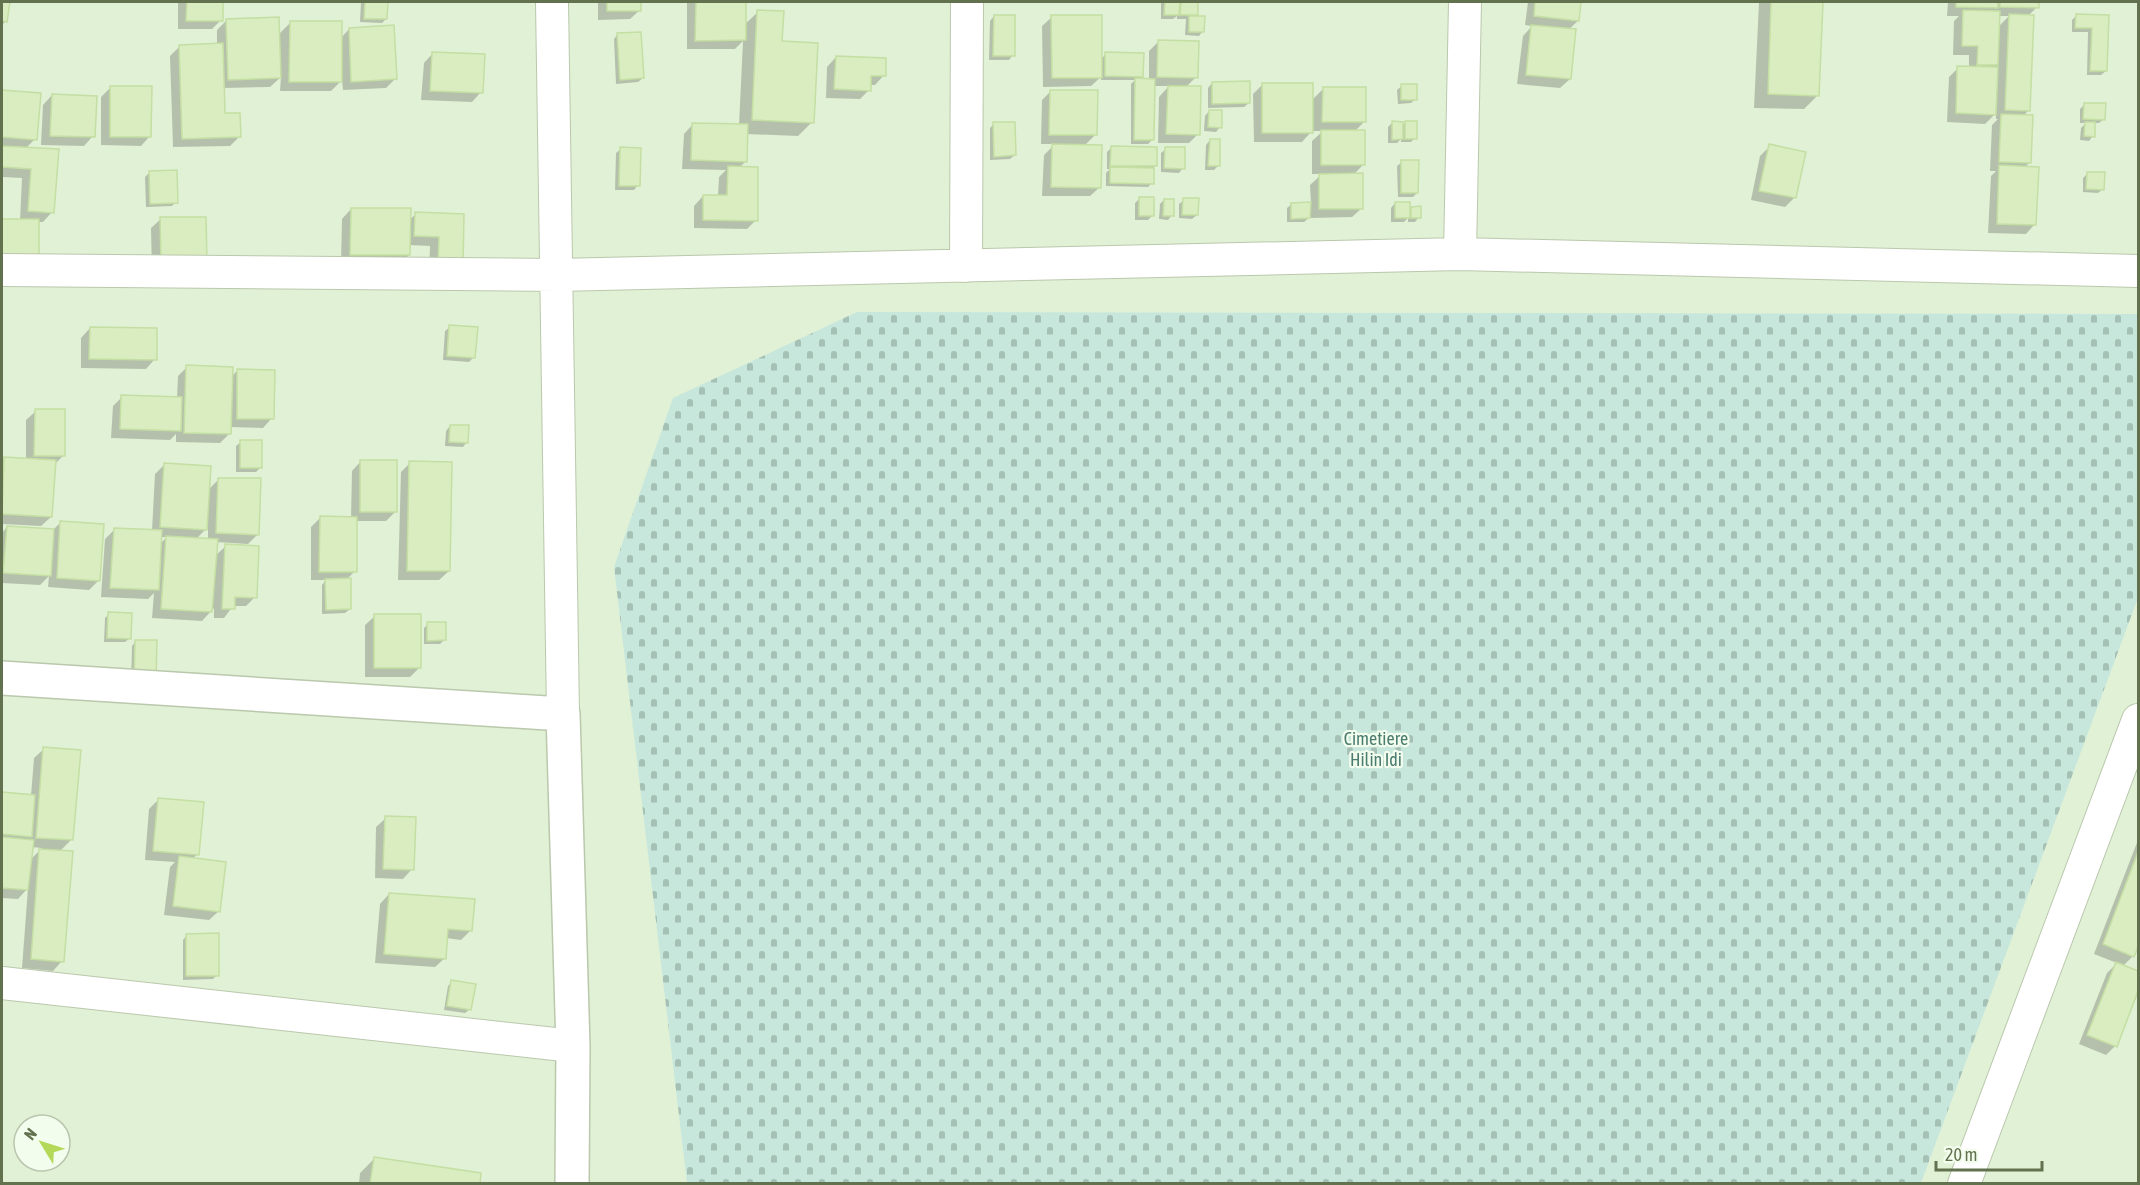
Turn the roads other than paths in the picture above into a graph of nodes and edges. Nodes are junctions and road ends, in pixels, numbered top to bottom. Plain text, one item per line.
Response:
1 (552, 2) edge
2 (967, 2) edge
3 (1465, 2) edge
4 (1460, 254) junction
5 (966, 266) junction
6 (2, 270) edge
7 (2139, 272) edge
8 (556, 275) junction
9 (2, 678) edge
10 (563, 714) junction
11 (2139, 720) edge
12 (2, 983) edge
13 (573, 1046) junction
14 (572, 1184) edge
15 (1964, 1184) edge

1 - 8 street
2 - 5 street
3 - 4 street
4 - 5 street
4 - 7 street
5 - 8 street
6 - 8 street
8 - 10 street
9 - 10 street
10 - 13 street
11 - 15 street
12 - 13 street
13 - 14 street

